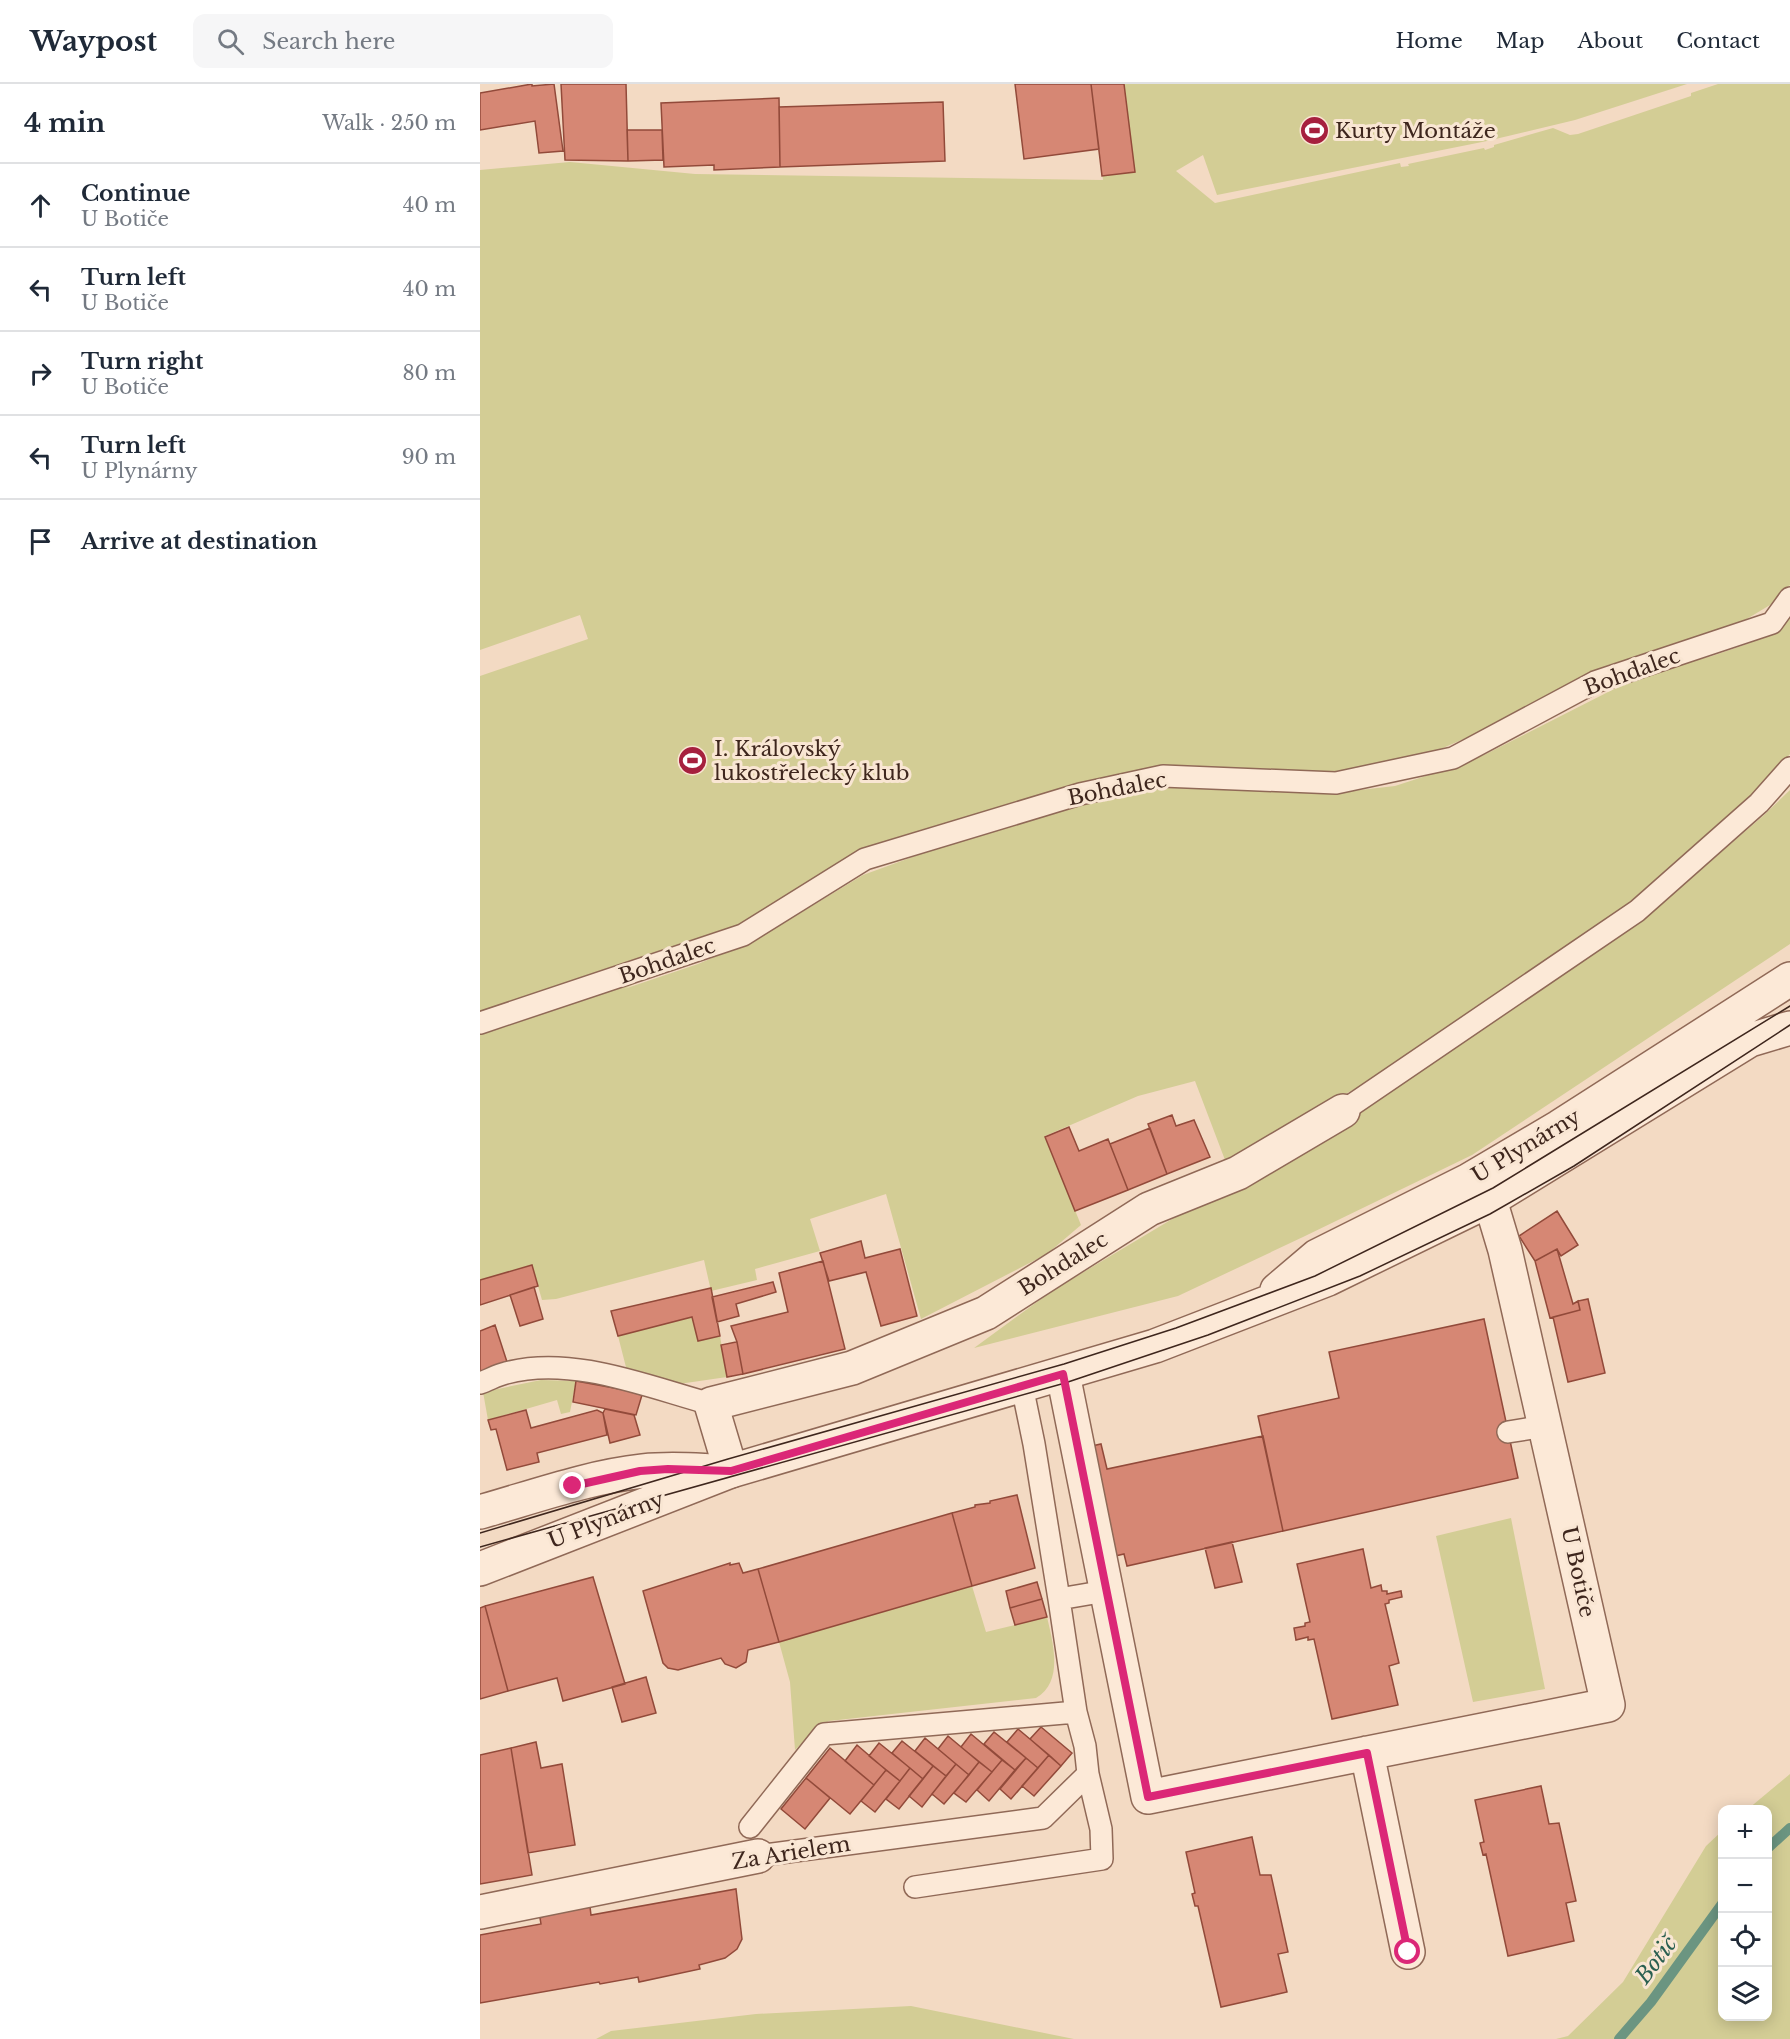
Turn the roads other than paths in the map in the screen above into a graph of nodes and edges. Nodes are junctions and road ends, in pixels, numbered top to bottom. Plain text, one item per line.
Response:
1 (1790, 598) edge
2 (1790, 768) edge
3 (1790, 979) edge
4 (480, 1023) edge
5 (1787, 1028) edge
6 (1343, 1111) joint
7 (1490, 1200) junction
8 (1260, 1305) junction
9 (1063, 1374) junction
10 (480, 1383) edge
11 (1022, 1386) junction
12 (711, 1404) junction
13 (1546, 1426) junction
14 (1508, 1432) dead end
15 (731, 1471) junction
16 (480, 1512) edge
17 (480, 1569) edge
18 (1106, 1591) junction
19 (1059, 1599) junction
20 (1076, 1712) junction
21 (1367, 1753) junction
22 (1088, 1774) junction
23 (754, 1842) junction
24 (915, 1887) dead end
25 (480, 1912) edge
26 (1408, 1952) dead end

1 - 4 lane, Bohdalec
2 - 6 lane, Bohdalec
3 - 8 street, U Plynárny
5 - 7 street, U Plynárny
6 - 12 street, Bohdalec
7 - 8 street, U Plynárny
7 - 13 street, U Botiče
8 - 9 street, U Plynárny
9 - 11 street, U Plynárny
9 - 18 street, U Botiče
10 - 12 lane
11 - 15 street, U Plynárny
11 - 19 lane
12 - 15 street
13 - 14 lane
13 - 21 street, U Botiče
15 - 16 street, U Plynárny
15 - 17 street, U Plynárny
18 - 19 lane
18 - 21 street, U Botiče
19 - 20 lane
20 - 22 lane
20 - 23 lane
21 - 26 street
22 - 23 lane, Za Arielem
22 - 24 lane
23 - 25 street, Za Arielem

